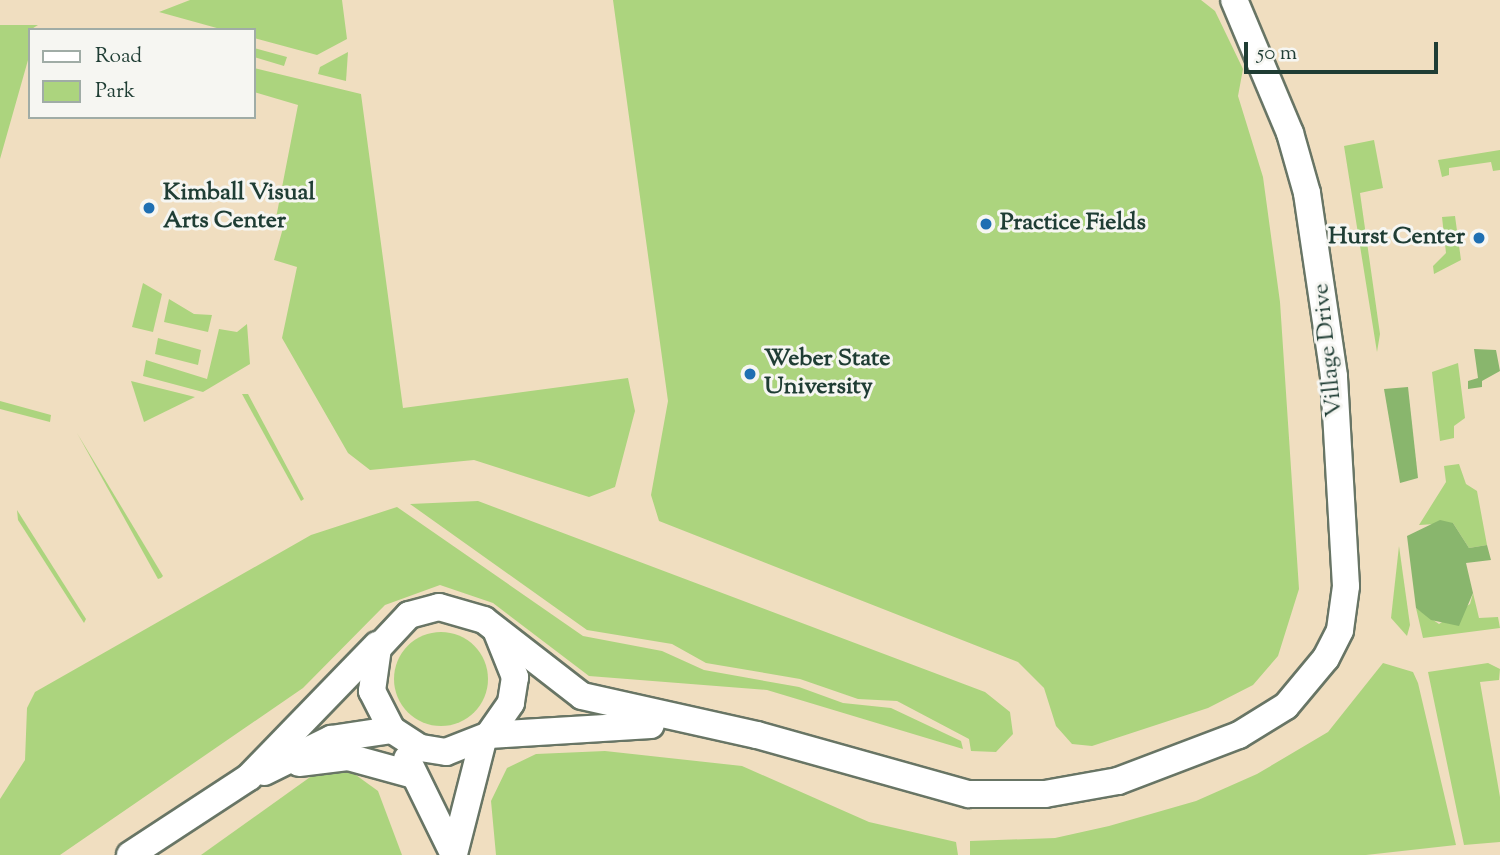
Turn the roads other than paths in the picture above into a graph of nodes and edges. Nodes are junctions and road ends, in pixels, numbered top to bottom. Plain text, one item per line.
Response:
1 (1234, 0) edge
2 (496, 630) junction
3 (386, 636) junction
4 (701, 725) junction
5 (394, 733) junction
6 (486, 737) junction
7 (260, 773) junction
8 (414, 775) junction
9 (454, 854) edge
10 (130, 855) edge

1 - 4 street, Village Drive
2 - 3 street
2 - 4 street
2 - 6 street
3 - 5 street
3 - 7 street
4 - 6 street
5 - 6 street
5 - 7 street
5 - 8 street
6 - 9 street
7 - 8 street
7 - 10 street
8 - 9 street

